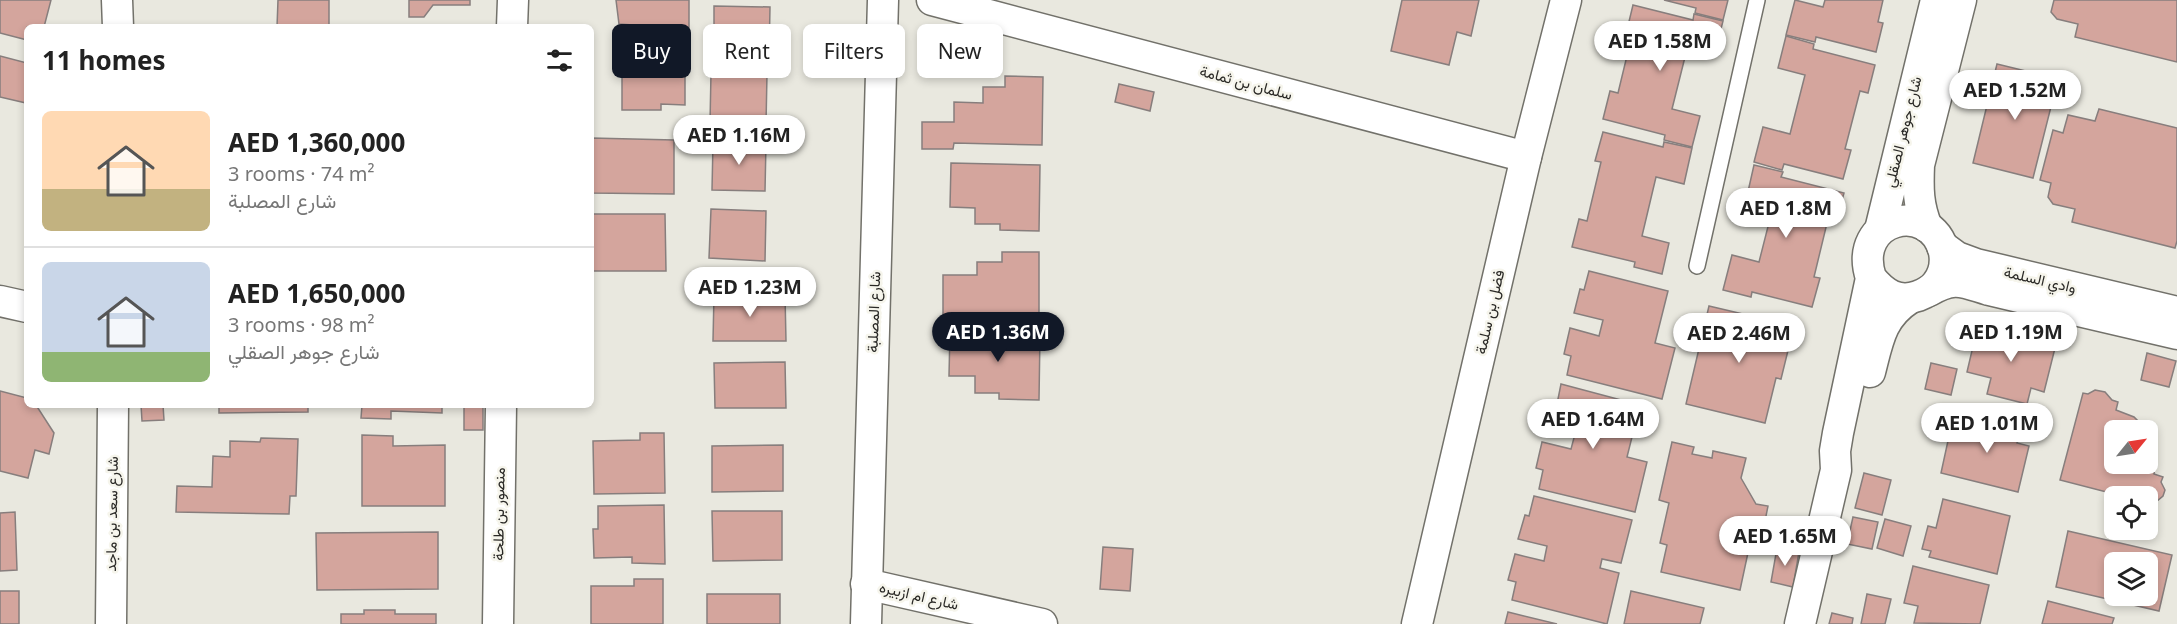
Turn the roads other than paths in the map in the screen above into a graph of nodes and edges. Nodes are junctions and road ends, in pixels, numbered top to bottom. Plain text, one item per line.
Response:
1 (117, 0) edge
2 (513, 0) edge
3 (883, 0) edge
4 (932, 0) edge
5 (1566, 0) edge
6 (1757, 0) edge
7 (1936, 0) edge
8 (1960, 0) edge
9 (118, 24) edge
10 (512, 24) edge
11 (1526, 157) junction
12 (1880, 230) junction
13 (1934, 236) junction
14 (1697, 266) dead end
15 (1871, 278) junction
16 (1919, 295) junction
17 (0, 301) edge
18 (24, 306) edge
19 (2177, 312) edge
20 (2177, 334) edge
21 (113, 408) edge
22 (501, 408) edge
23 (1836, 470) junction
24 (866, 584) junction
25 (111, 624) edge
26 (498, 624) edge
27 (866, 624) edge
28 (1042, 624) edge
29 (1417, 624) edge
30 (1800, 624) edge

1 - 9 street
2 - 10 street
3 - 24 street, شارع المصلبة
4 - 11 street, سلمان بن ثمامة
5 - 11 street, فضل بن سلمة
6 - 14 lane
7 - 12 street, شارع جوهر الصقلي
8 - 13 street, شارع جوهر الصقلي
11 - 29 street, فضل بن سلمة
12 - 13 street
12 - 15 street
13 - 16 street
13 - 19 street, وادي السلمة
15 - 16 street
15 - 23 street
16 - 20 street, وادي السلمة
16 - 23 street
17 - 18 street
21 - 25 street, شارع سعد بن ماجد
22 - 26 street, منصور بن طلحة
23 - 30 street
24 - 27 street, شارع المصلبة
24 - 28 street, شارع ام ازبيره

